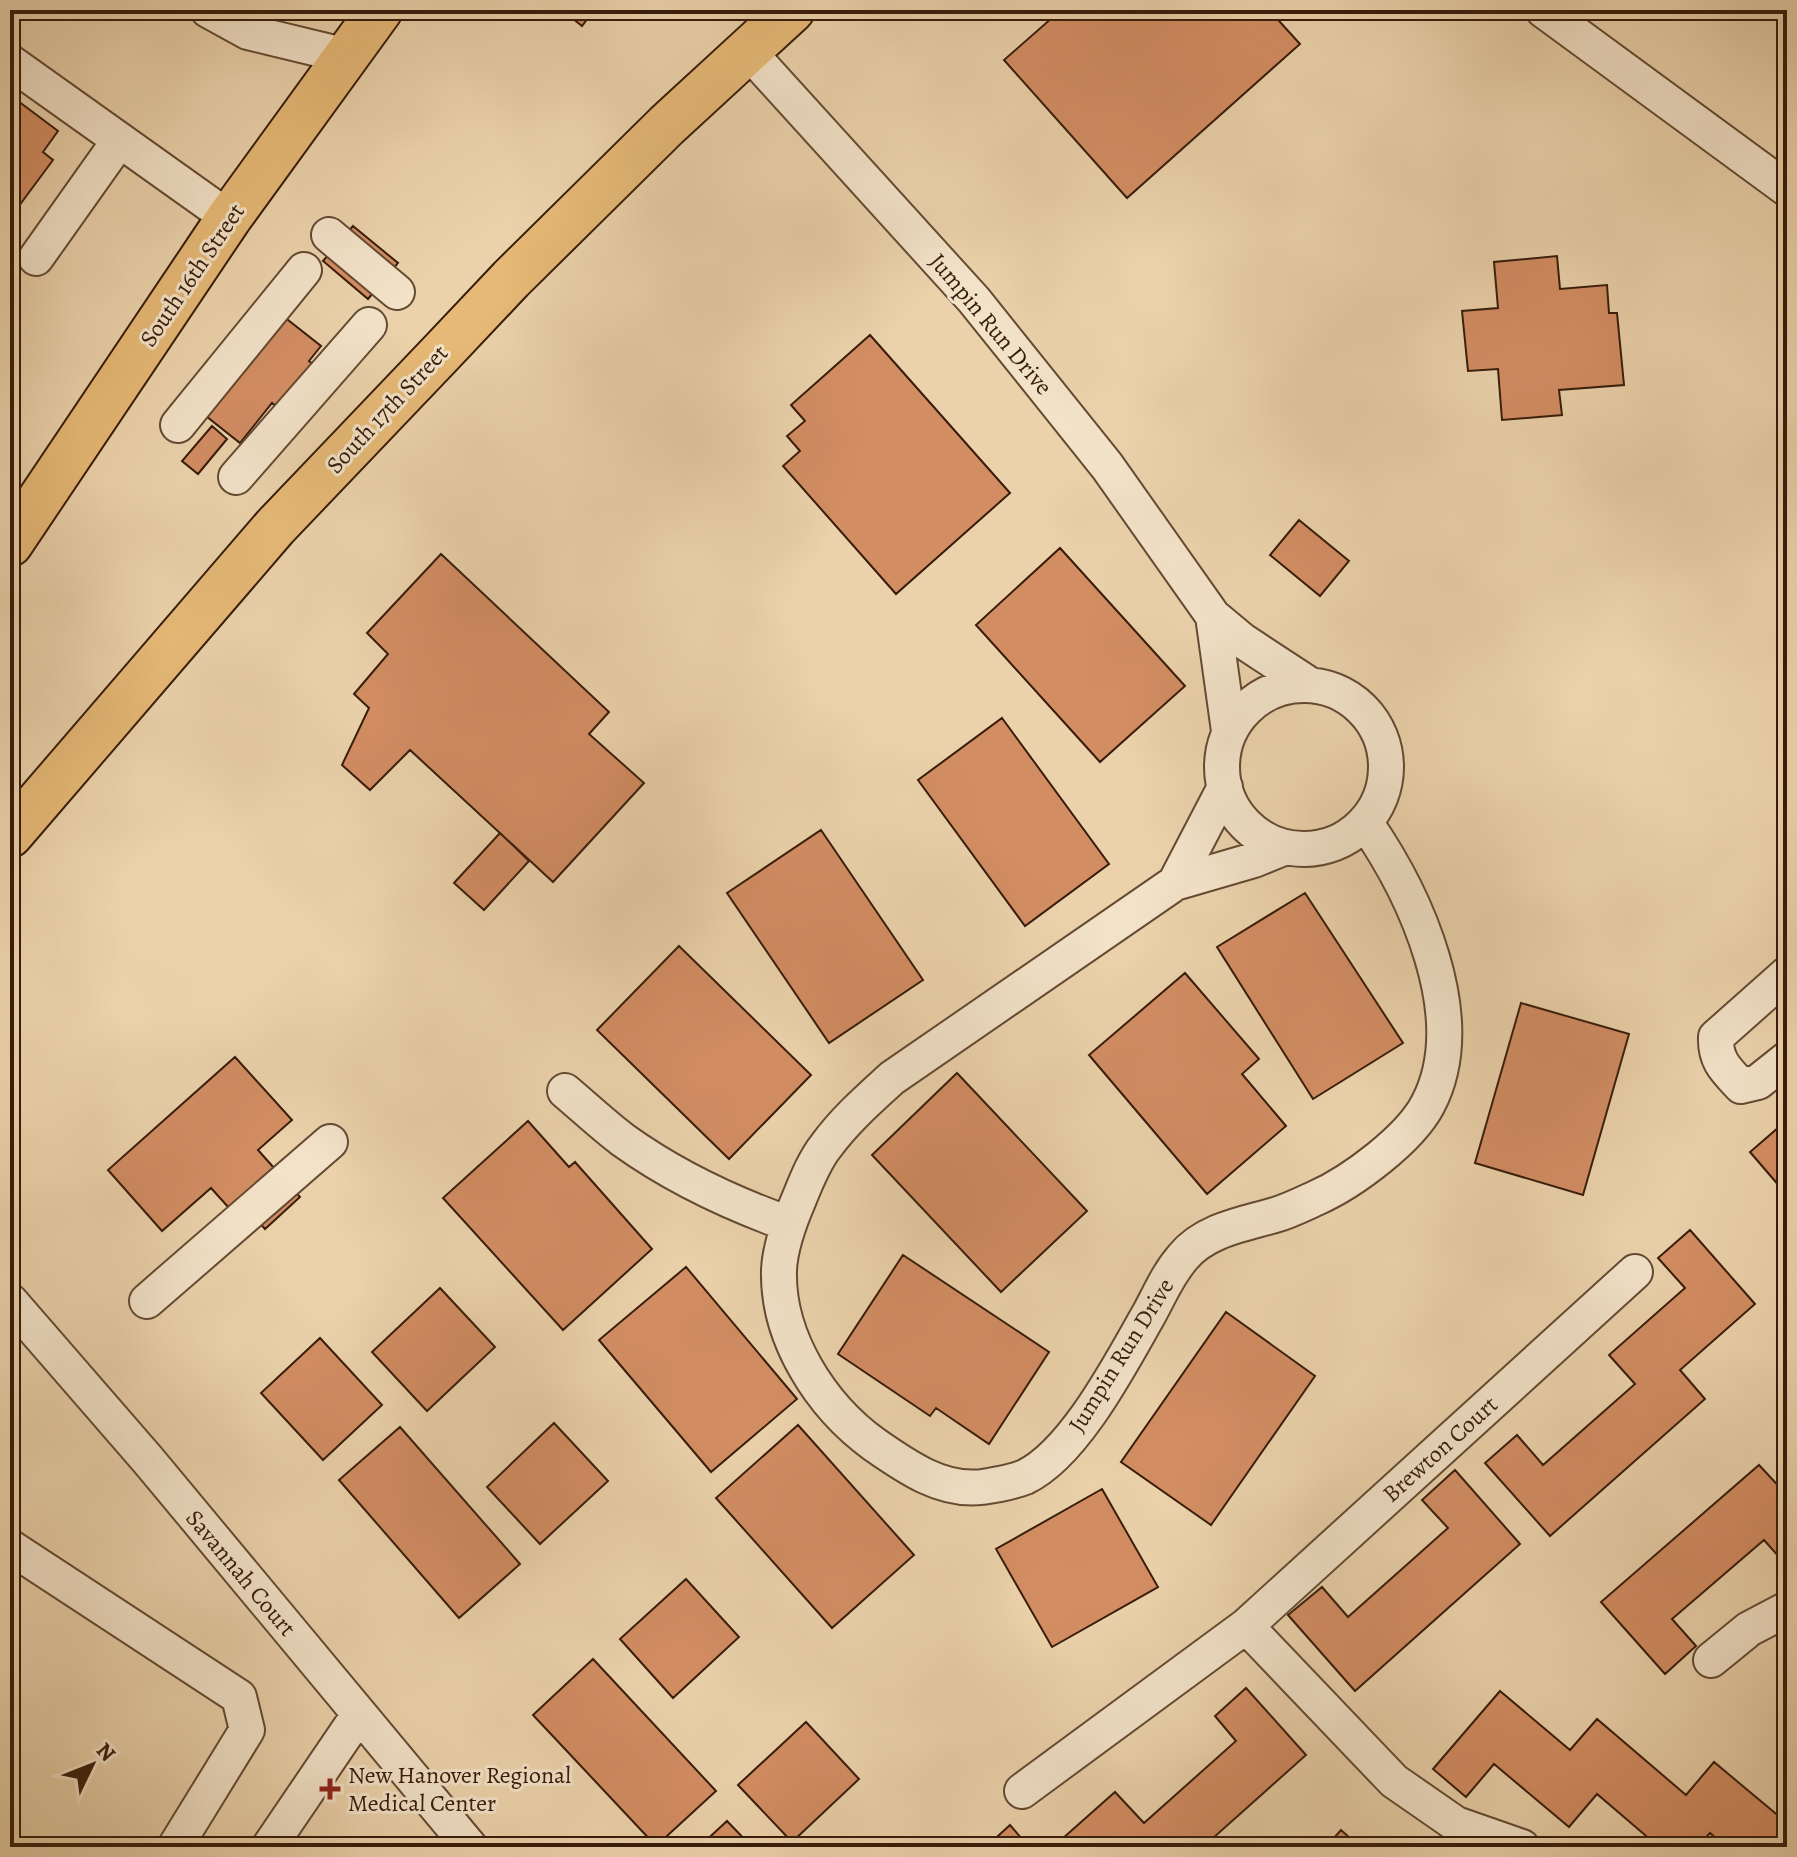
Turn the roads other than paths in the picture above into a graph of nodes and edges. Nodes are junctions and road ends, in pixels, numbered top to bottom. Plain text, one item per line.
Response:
1 (208, 10) edge
2 (380, 10) edge
3 (792, 10) edge
4 (1543, 10) edge
5 (747, 50) junction
6 (347, 56) junction
7 (10, 62) edge
8 (119, 141) junction
9 (1787, 189) edge
10 (229, 218) junction
11 (329, 235) dead end
12 (36, 258) dead end
13 (304, 270) dead end
14 (397, 292) dead end
15 (369, 325) dead end
16 (178, 425) dead end
17 (236, 477) dead end
18 (10, 544) edge
19 (1213, 616) junction
20 (1310, 685) junction
21 (1229, 731) junction
22 (1225, 787) junction
23 (1365, 822) junction
24 (10, 835) edge
25 (1286, 847) junction
26 (1175, 883) junction
27 (1787, 974) edge
28 (1787, 1059) edge
29 (565, 1091) dead end
30 (330, 1142) dead end
31 (789, 1224) junction
32 (1635, 1272) dead end
33 (10, 1301) edge
34 (147, 1301) dead end
35 (10, 1547) edge
36 (1787, 1609) edge
37 (1246, 1626) junction
38 (1711, 1660) dead end
39 (358, 1716) junction
40 (1022, 1791) dead end
41 (175, 1847) edge
42 (269, 1847) edge
43 (470, 1847) edge
44 (1522, 1847) edge

1 - 6 street
2 - 6 main road, South 16th Street
3 - 5 main road, South 17th Street
4 - 9 street
5 - 19 street, Jumpin Run Drive
5 - 24 main road, South 17th Street
6 - 10 main road, South 16th Street
7 - 8 street
8 - 10 street
8 - 12 street
10 - 18 main road, South 16th Street
11 - 14 street
13 - 16 street
15 - 17 street
19 - 20 street, Jumpin Run Drive
19 - 21 street, Jumpin Run Drive
20 - 21 street, Jumpin Run Drive
20 - 23 street, Jumpin Run Drive
21 - 22 street, Jumpin Run Drive
22 - 25 street, Jumpin Run Drive
22 - 26 street, Jumpin Run Drive
23 - 25 street, Jumpin Run Drive
23 - 31 street, Jumpin Run Drive
25 - 26 street, Jumpin Run Drive
26 - 31 street, Jumpin Run Drive
27 - 28 street
29 - 31 street
30 - 34 street
32 - 37 street, Brewton Court
33 - 39 street, Savannah Court
35 - 41 street
36 - 38 street
37 - 40 street, Brewton Court
37 - 44 street
39 - 42 street
39 - 43 street, Savannah Court

